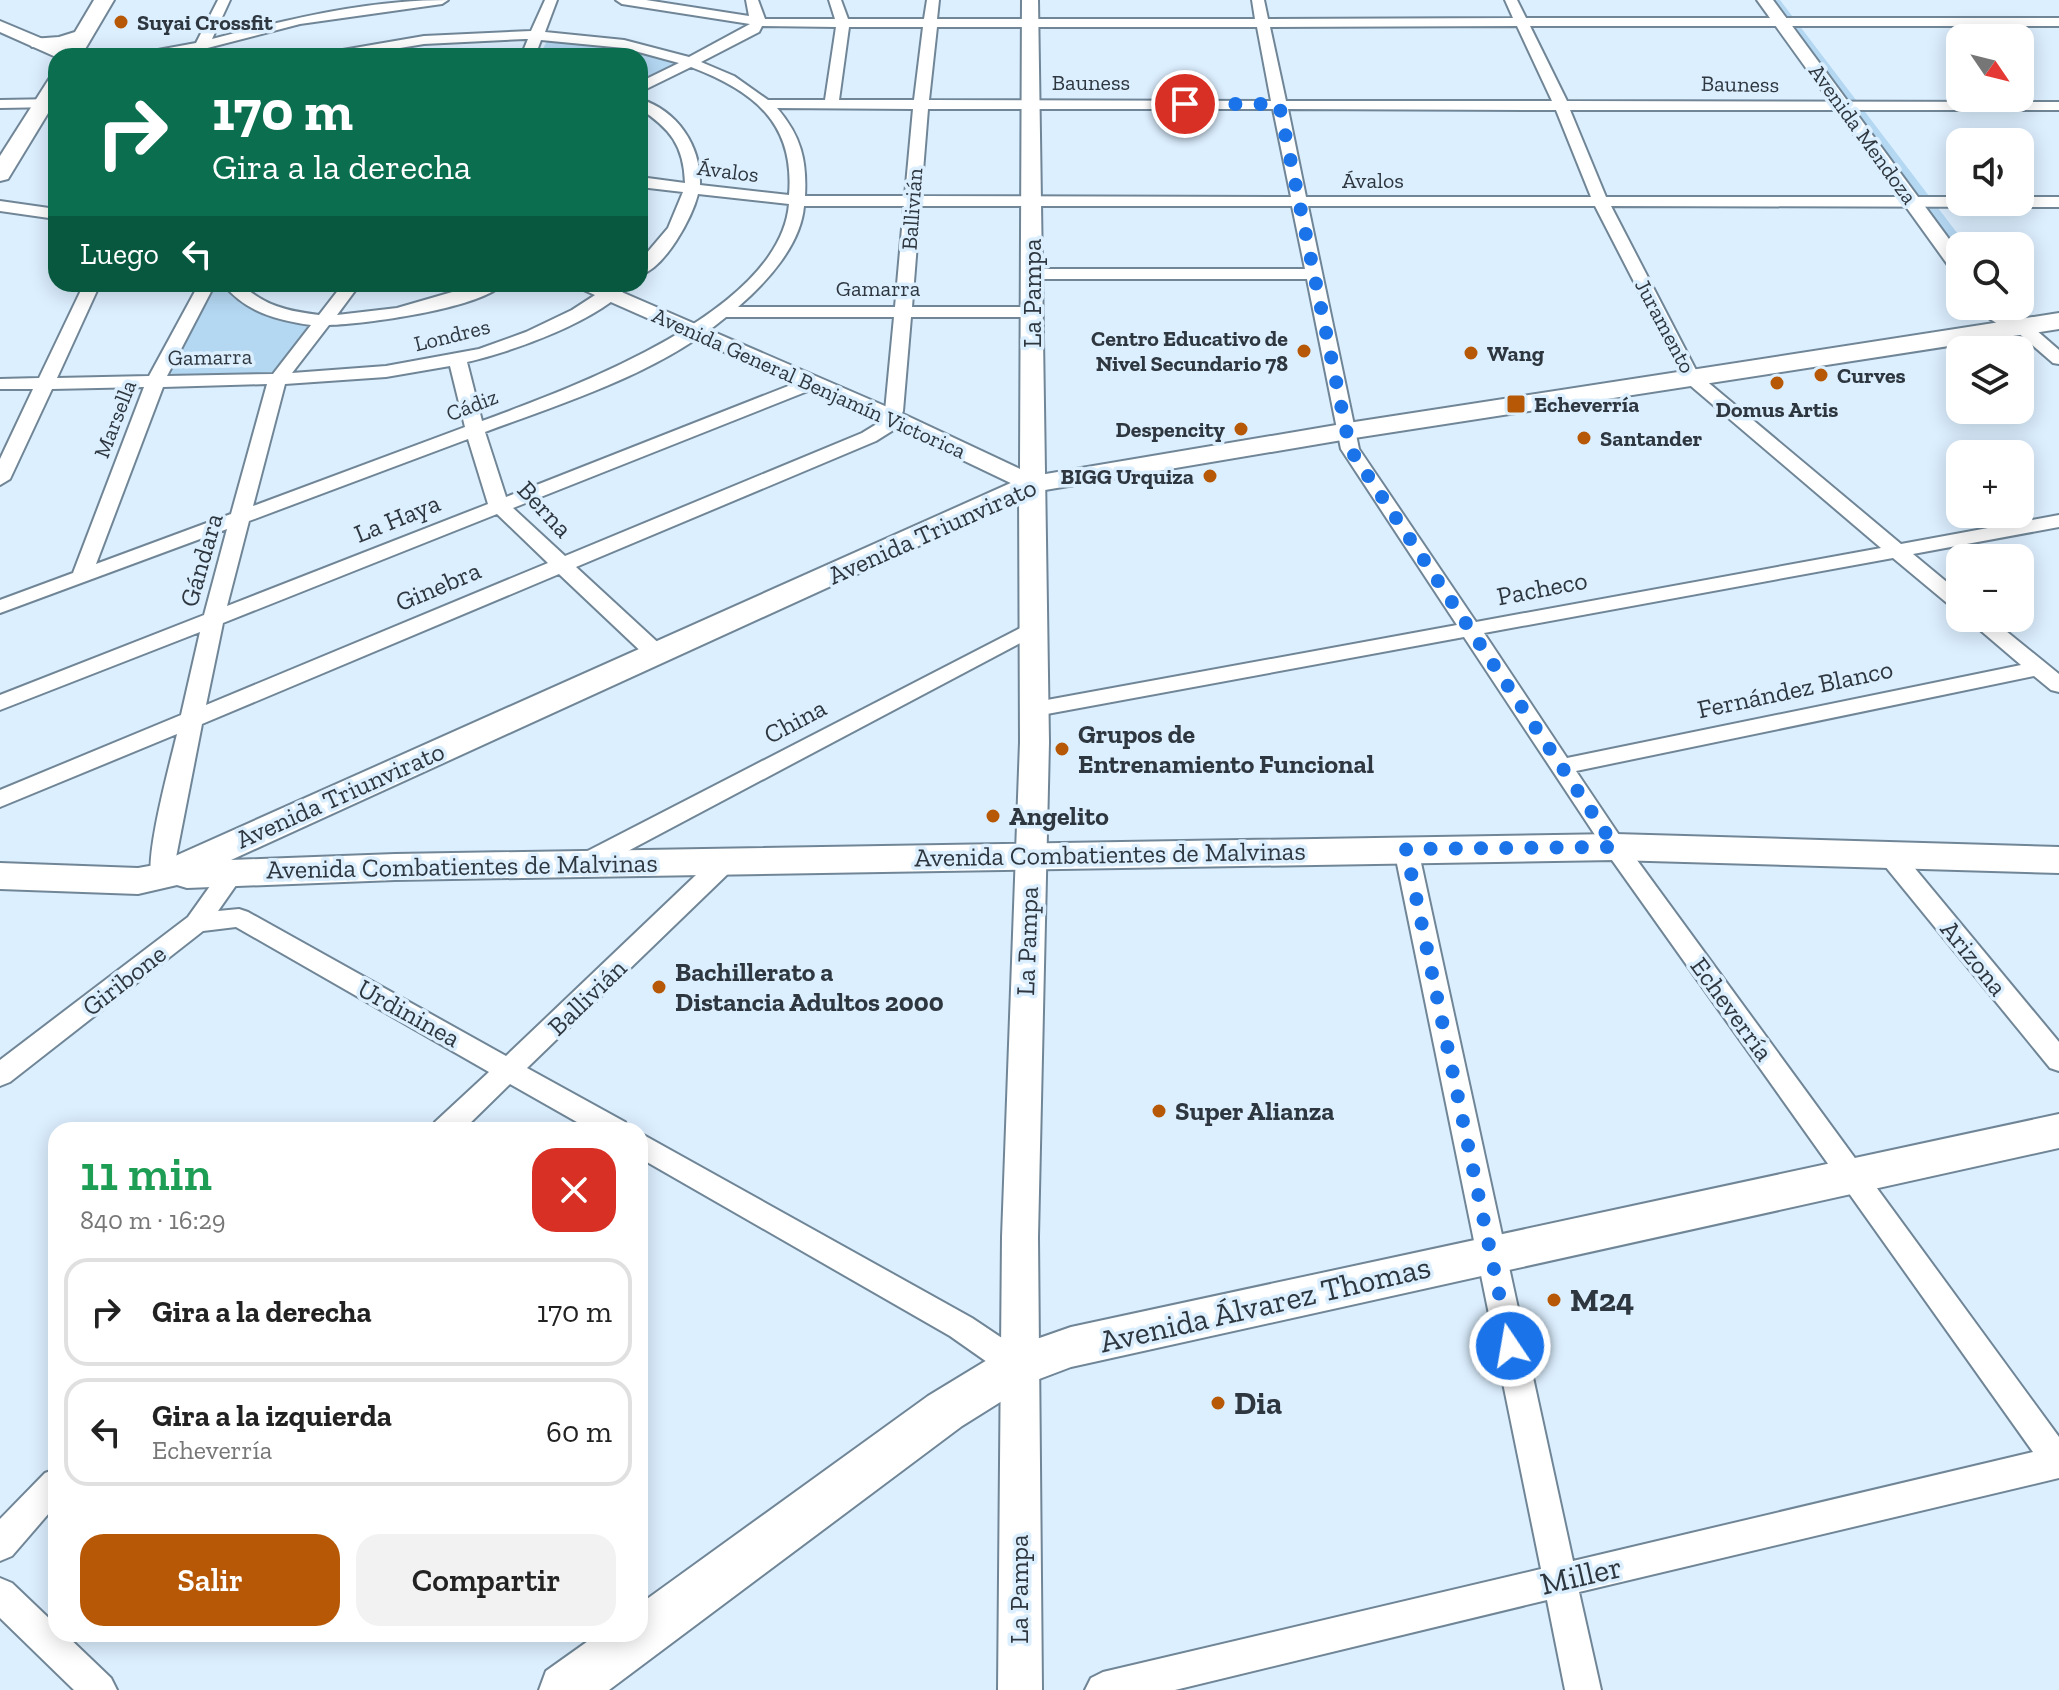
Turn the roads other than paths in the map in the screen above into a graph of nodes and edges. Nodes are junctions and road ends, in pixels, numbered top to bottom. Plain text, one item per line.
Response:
1 (104, 0) edge
2 (224, 0) edge
3 (442, 0) edge
4 (551, 0) edge
5 (622, 0) edge
6 (752, 0) edge
7 (835, 0) edge
8 (933, 0) edge
9 (1030, 0) edge
10 (1258, 0) edge
11 (1511, 0) edge
12 (1765, 0) edge
13 (1780, 0) edge
14 (668, 3) edge
15 (1518, 21) junction
16 (1788, 21) junction
17 (843, 22) junction
18 (1031, 22) junction
19 (1263, 22) junction
20 (2059, 22) edge
21 (757, 23) junction
22 (930, 23) junction
23 (0, 26) edge
24 (353, 30) edge
25 (82, 36) junction
26 (536, 37) junction
27 (39, 43) junction
28 (202, 45) junction
29 (51, 48) edge
30 (75, 48) edge
31 (187, 48) edge
32 (338, 48) edge
33 (531, 48) edge
34 (633, 48) edge
35 (648, 52) edge
36 (690, 62) junction
37 (648, 84) edge
38 (48, 93) edge
39 (48, 100) edge
40 (0, 104) edge
41 (766, 104) junction
42 (831, 104) junction
43 (921, 104) junction
44 (1032, 104) junction
45 (1279, 104) junction
46 (1561, 104) junction
47 (2059, 106) edge
48 (1852, 107) junction
49 (648, 108) edge
50 (0, 174) edge
51 (648, 183) edge
52 (694, 189) junction
53 (799, 201) junction
54 (1300, 201) junction
55 (911, 202) junction
56 (1031, 202) junction
57 (2059, 202) edge
58 (1601, 203) junction
59 (1924, 204) junction
60 (0, 206) edge
61 (48, 213) edge
62 (1953, 232) edge
63 (1946, 243) edge
64 (648, 261) edge
65 (1033, 274) junction
66 (1316, 274) junction
67 (88, 292) edge
68 (202, 292) edge
69 (237, 292) edge
70 (346, 292) edge
71 (475, 292) edge
72 (611, 292) edge
73 (621, 292) edge
74 (724, 312) junction
75 (904, 312) junction
76 (1033, 312) junction
77 (2034, 319) edge
78 (2002, 320) edge
79 (2021, 320) edge
80 (322, 321) junction
81 (2059, 321) edge
82 (694, 332) junction
83 (2059, 359) edge
84 (458, 361) junction
85 (1691, 377) junction
86 (277, 380) junction
87 (155, 382) junction
88 (46, 383) junction
89 (812, 383) junction
90 (0, 384) edge
91 (893, 418) junction
92 (475, 430) junction
93 (1348, 431) junction
94 (0, 479) edge
95 (1032, 484) junction
96 (499, 506) junction
97 (242, 518) junction
98 (2059, 521) edge
99 (1894, 550) junction
100 (562, 564) junction
101 (81, 578) junction
102 (1946, 593) edge
103 (0, 607) edge
104 (213, 619) junction
105 (1032, 628) junction
106 (1471, 630) junction
107 (1994, 632) edge
108 (657, 654) junction
109 (2038, 668) junction
110 (2059, 685) edge
111 (0, 703) edge
112 (1036, 709) junction
113 (193, 719) junction
114 (1563, 766) junction
115 (0, 799) edge
116 (1615, 847) junction
117 (1406, 849) junction
118 (1889, 854) junction
119 (1030, 856) junction
120 (2059, 860) edge
121 (726, 861) junction
122 (585, 863) junction
123 (234, 871) junction
124 (0, 876) edge
125 (162, 877) junction
126 (197, 923) junction
127 (2059, 1061) edge
128 (511, 1070) junction
129 (0, 1075) edge
130 (454, 1122) edge
131 (601, 1122) edge
132 (2059, 1131) edge
133 (648, 1149) edge
134 (1851, 1175) junction
135 (1490, 1253) junction
136 (1018, 1366) junction
137 (2059, 1462) edge
138 (48, 1491) edge
139 (0, 1545) edge
140 (1559, 1580) junction
141 (0, 1595) edge
142 (648, 1629) edge
143 (48, 1641) edge
144 (49, 1642) edge
145 (630, 1642) edge
146 (99, 1690) edge
147 (565, 1690) edge
148 (1020, 1690) edge
149 (1103, 1690) edge
150 (1583, 1690) edge

1 - 25 main road
2 - 28 street
3 - 24 street
4 - 26 street
5 - 14 street
6 - 21 street
7 - 17 street
8 - 22 street, Ballivián
9 - 18 street, La Pampa
10 - 19 street, Echeverría
11 - 15 street, Juramento
12 - 16 street, Avenida Mendoza
13 - 16 street, Avenida Mendoza
14 - 21 street
15 - 16 street
15 - 19 street
15 - 46 street, Juramento
16 - 20 street
16 - 48 street, Avenida Mendoza
17 - 21 street
17 - 22 street
17 - 42 street
18 - 19 street
18 - 22 street
18 - 44 street, La Pampa
19 - 45 street, Echeverría
21 - 36 street
22 - 43 street, Ballivián
23 - 27 street
24 - 26 street
24 - 28 street
24 - 32 street
25 - 27 main road
25 - 30 main road
26 - 33 street
26 - 34 street
27 - 29 street
28 - 31 street
35 - 36 street
36 - 37 street
36 - 41 street
38 - 40 street
39 - 50 main road
41 - 42 street, Bauness
41 - 53 street, Cádiz
42 - 43 street, Bauness
43 - 44 street, Bauness
43 - 55 street, Ballivián
44 - 45 street, Bauness
44 - 56 street, La Pampa
45 - 46 street, Bauness
45 - 54 street, Echeverría
46 - 48 street, Bauness
46 - 58 street, Juramento
47 - 48 street, Bauness
48 - 59 street, Avenida Mendoza
49 - 52 street
51 - 52 street, Ávalos
52 - 53 street, Ávalos
52 - 64 street
53 - 55 street, Ávalos
53 - 74 street, Cádiz
54 - 56 street, Ávalos
54 - 58 street, Ávalos
54 - 66 street, Echeverría
55 - 56 street, Ávalos
55 - 75 street, Ballivián
56 - 65 street, La Pampa
57 - 59 street, Ávalos
58 - 59 street, Ávalos
58 - 85 street, Juramento
59 - 62 street, Avenida Mendoza
59 - 63 street, Avenida Mendoza
60 - 61 street
65 - 66 street
65 - 76 street, La Pampa
66 - 93 street, Echeverría
67 - 88 street
68 - 87 street, Marsella
69 - 80 street
70 - 80 street, Gándara
71 - 80 street
72 - 84 street, Londres
73 - 82 street, Avenida General Benjamín Victorica
74 - 75 street, Gamarra
74 - 82 street, Cádiz
75 - 76 street, Gamarra
75 - 91 street, Ballivián
76 - 95 street, La Pampa
77 - 81 main road, Avenida Triunvirato
78 - 85 main road, Avenida Triunvirato
79 - 83 street
80 - 86 street, Gándara
82 - 89 street, Avenida General Benjamín Victorica
82 - 92 street, Cádiz
84 - 86 street, Londres
84 - 92 street, Berna
85 - 93 main road, Avenida Triunvirato
85 - 99 street, Juramento
86 - 87 street, Gamarra
86 - 97 street, Gándara
87 - 88 street, Gamarra
87 - 101 street, Marsella
88 - 90 street, Gamarra
88 - 94 street
89 - 91 street, Avenida General Benjamín Victorica
89 - 96 street, La Haya
91 - 95 street, Avenida General Benjamín Victorica
91 - 100 street, Ginebra
92 - 96 street, Berna
92 - 97 street, Cádiz
93 - 95 main road, Avenida Triunvirato
93 - 106 street, Echeverría
95 - 105 street, La Pampa
95 - 108 main road, Avenida Triunvirato
96 - 100 street, Berna
96 - 104 street, La Haya
97 - 101 street, Cádiz
97 - 104 street, Gándara
98 - 99 street, Pacheco
99 - 102 street, Juramento
99 - 106 street, Pacheco
100 - 108 street, Berna
100 - 113 street, Ginebra
101 - 103 street, Cádiz
104 - 111 street, La Haya
104 - 113 street, Gándara
105 - 112 street, La Pampa
105 - 122 street, China
106 - 112 street, Pacheco
106 - 114 street, Echeverría
107 - 109 street
108 - 125 main road, Avenida Triunvirato
109 - 110 street
109 - 114 street, Fernández Blanco
112 - 119 street, La Pampa
113 - 115 street, Ginebra
113 - 125 street, Gándara
114 - 116 street, Echeverría
116 - 117 main road, Avenida Combatientes de Malvinas
116 - 118 main road, Avenida Combatientes de Malvinas
116 - 134 street, Echeverría
117 - 119 main road, Avenida Combatientes de Malvinas
117 - 135 street
118 - 120 main road, Avenida Combatientes de Malvinas
118 - 127 street, Arizona
119 - 121 main road, Avenida Combatientes de Malvinas
119 - 136 street, La Pampa
121 - 122 main road, Avenida Combatientes de Malvinas
121 - 128 street, Ballivián
122 - 123 main road, Avenida Combatientes de Malvinas
123 - 125 main road, Avenida Combatientes de Malvinas
123 - 126 street, Giribone
124 - 125 main road, Avenida Triunvirato
126 - 128 street, Urdininea
126 - 129 street, Giribone
128 - 130 street, Ballivián
128 - 131 street, Urdininea
132 - 134 main road, Avenida Álvarez Thomas
133 - 136 street
134 - 135 main road, Avenida Álvarez Thomas
134 - 137 street, Echeverría
135 - 136 main road, Avenida Álvarez Thomas
135 - 140 street
136 - 142 main road, Avenida Álvarez Thomas
136 - 148 street, La Pampa
137 - 140 street, Miller
138 - 139 street
140 - 149 street, Miller
140 - 150 street
141 - 143 street
144 - 146 street
145 - 147 main road, Avenida Álvarez Thomas

